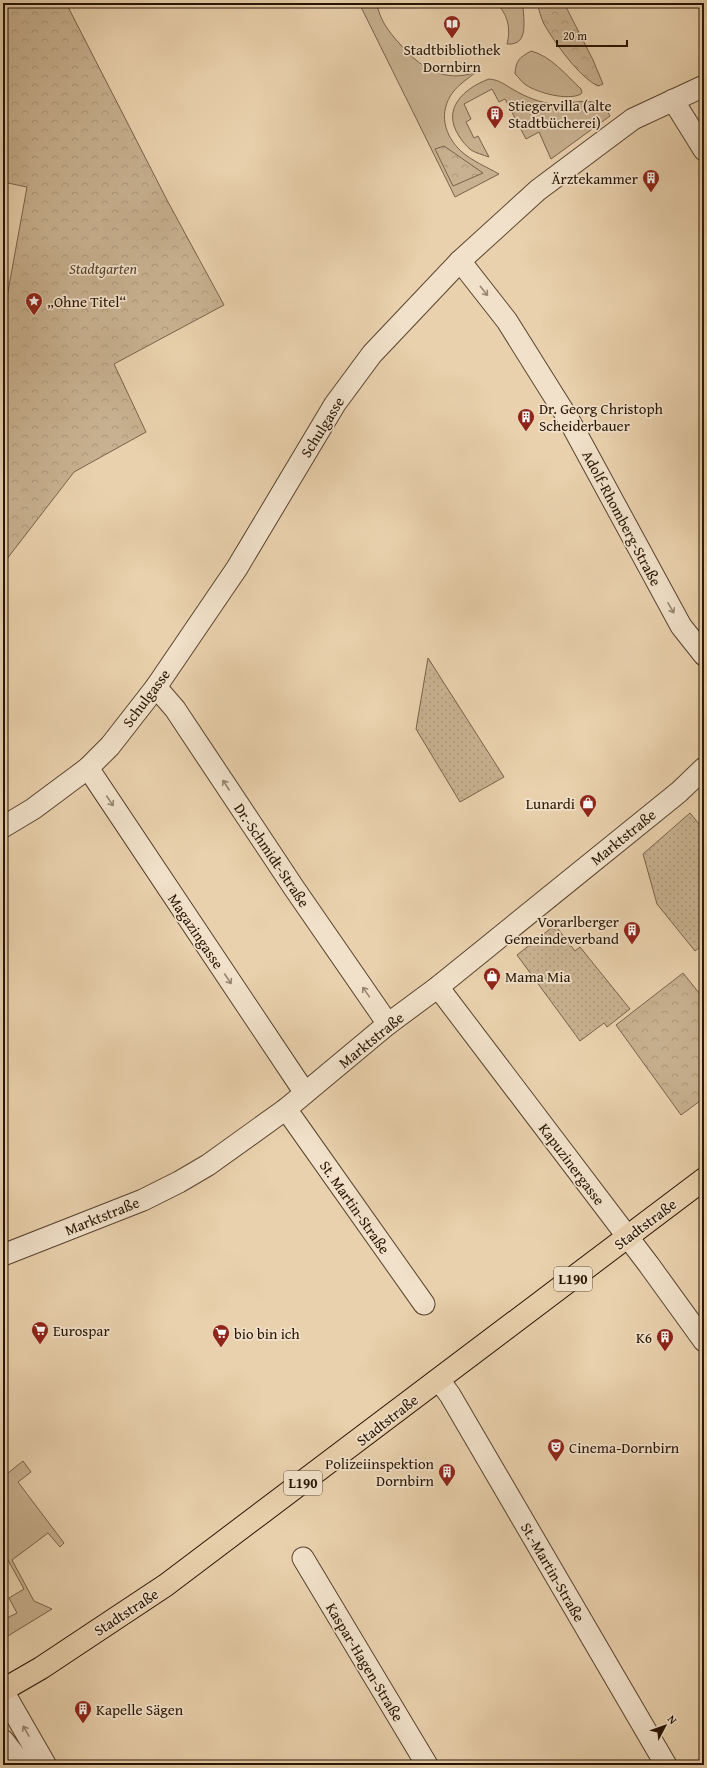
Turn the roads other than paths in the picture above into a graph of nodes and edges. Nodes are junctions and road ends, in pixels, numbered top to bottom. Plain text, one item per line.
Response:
1 (704, 86) edge
2 (673, 100) junction
3 (704, 150) edge
4 (460, 261) junction
5 (704, 655) edge
6 (156, 687) junction
7 (88, 768) junction
8 (704, 768) edge
9 (3, 827) edge
10 (438, 987) junction
11 (388, 1024) junction
12 (305, 1093) junction
13 (286, 1109) junction
14 (704, 1179) edge
15 (627, 1238) junction
16 (3, 1255) edge
17 (424, 1304) dead end
18 (704, 1341) edge
19 (439, 1380) junction
20 (303, 1558) dead end
21 (3, 1691) edge
22 (3, 1741) edge
23 (24, 1765) edge
24 (45, 1765) edge
25 (427, 1765) edge
26 (666, 1765) edge

1 - 2 street, Schulgasse
2 - 3 street
2 - 4 street, Schulgasse
4 -> 5 street, Adolf-Rhomberg-Straße
4 - 6 street, Schulgasse
6 - 7 street, Schulgasse
11 -> 6 street, Dr.-Schmidt-Straße
7 - 9 street, Schulgasse
7 -> 12 street, Magazingasse
8 - 10 street, Marktstraße
10 - 11 street, Marktstraße
10 - 15 street, Kapuzinergasse
11 - 12 street, Marktstraße
12 - 13 street, Marktstraße
13 - 16 street, Marktstraße
13 - 17 street, St. Martin-Straße
14 - 15 main road, Stadtstraße / L190
15 - 18 street, Kapuzinergasse
15 - 19 main road, Stadtstraße / L190
19 - 21 main road, Stadtstraße / L190
19 - 26 street, St.-Martin-Straße
20 - 25 street, Kaspar-Hagen-Straße
24 -> 21 street
22 - 23 street

